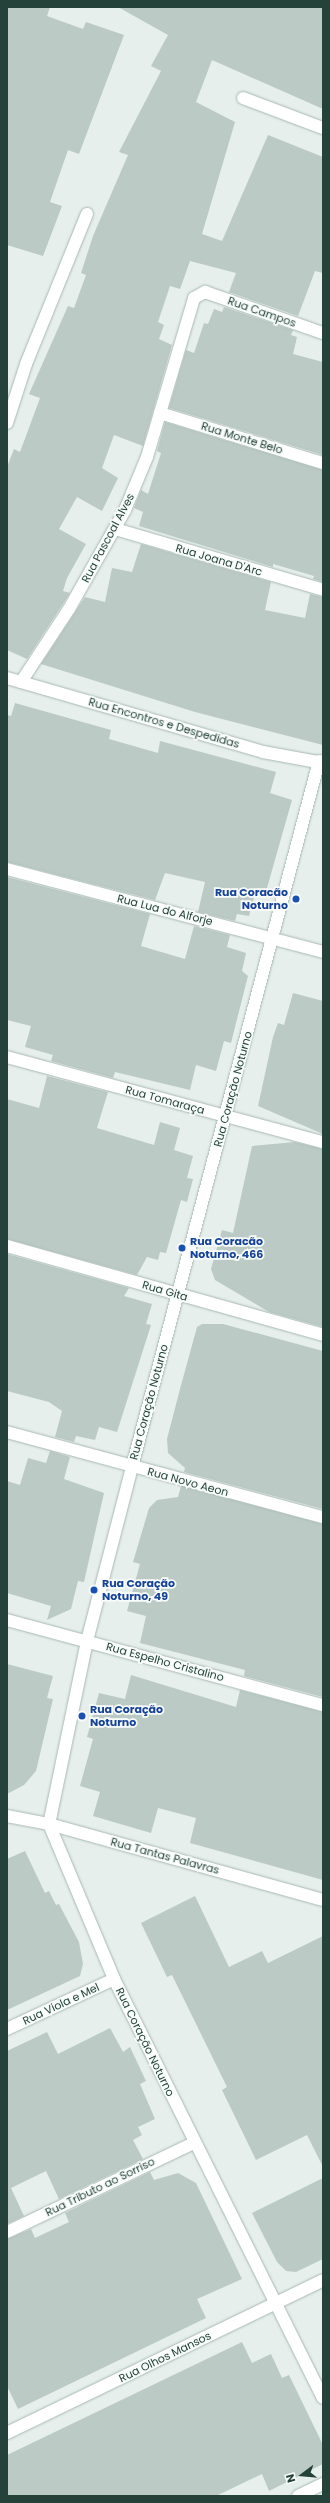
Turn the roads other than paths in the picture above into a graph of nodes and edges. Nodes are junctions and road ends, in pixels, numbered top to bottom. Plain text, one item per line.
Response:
1 (243, 98) dead end
2 (323, 128) edge
3 (87, 214) dead end
4 (201, 293) joint
5 (323, 333) edge
6 (160, 413) junction
7 (7, 423) edge
8 (323, 463) edge
9 (115, 529) junction
10 (323, 590) edge
11 (7, 678) edge
12 (21, 682) junction
13 (321, 762) edge
14 (7, 869) edge
15 (273, 938) junction
16 (323, 952) edge
17 (7, 1057) edge
18 (225, 1116) junction
19 (323, 1142) edge
20 (7, 1246) edge
21 (177, 1294) junction
22 (323, 1335) edge
23 (7, 1432) edge
24 (132, 1467) junction
25 (323, 1517) edge
26 (7, 1620) edge
27 (88, 1641) junction
28 (323, 1705) edge
29 (7, 1816) edge
30 (49, 1824) junction
31 (323, 1900) edge
32 (114, 1979) junction
33 (7, 2029) edge
34 (194, 2143) junction
35 (7, 2232) edge
36 (323, 2280) edge
37 (276, 2304) junction
38 (323, 2398) edge
39 (7, 2433) edge
40 (323, 2484) edge
41 (298, 2496) edge

1 - 2 street
3 - 7 street
4 - 5 street, Rua Campos
4 - 6 street, Rua Pascoal Alves
6 - 8 street, Rua Monte Belo
6 - 9 street, Rua Pascoal Alves
9 - 10 street, Rua Joana D'Arc
9 - 12 street, Rua Pascoal Alves
11 - 12 street, Rua Encontros e Despedidas
12 - 13 street, Rua Encontros e Despedidas
13 - 15 street, Rua Coração Noturno
14 - 15 street, Rua Lua do Alforje
15 - 16 street, Rua Lua do Alforje
15 - 18 street, Rua Coração Noturno
17 - 18 street, Rua Tomaraça
18 - 19 street, Rua Tomaraça
18 - 21 street, Rua Coração Noturno
20 - 21 street, Rua Gita
21 - 22 street, Rua Gita
21 - 24 street, Rua Coração Noturno
23 - 24 street, Rua Novo Aeon
24 - 25 street, Rua Novo Aeon
24 - 27 street, Rua Coração Noturno
26 - 27 street, Rua Espelho Cristalino
27 - 28 street, Rua Espelho Cristalino
27 - 30 street, Rua Coração Noturno
29 - 30 street, Rua Tantas Palavras
30 - 31 street, Rua Tantas Palavras
30 - 32 street, Rua Coração Noturno
32 - 33 street, Rua Viola e Mel
32 - 34 street, Rua Coração Noturno
34 - 35 street, Rua Tributo ao Sorriso
34 - 37 street, Rua Coração Noturno
36 - 37 street, Rua Olhos Mansos
37 - 38 street, Rua Coração Noturno
37 - 39 street, Rua Olhos Mansos
40 - 41 street

